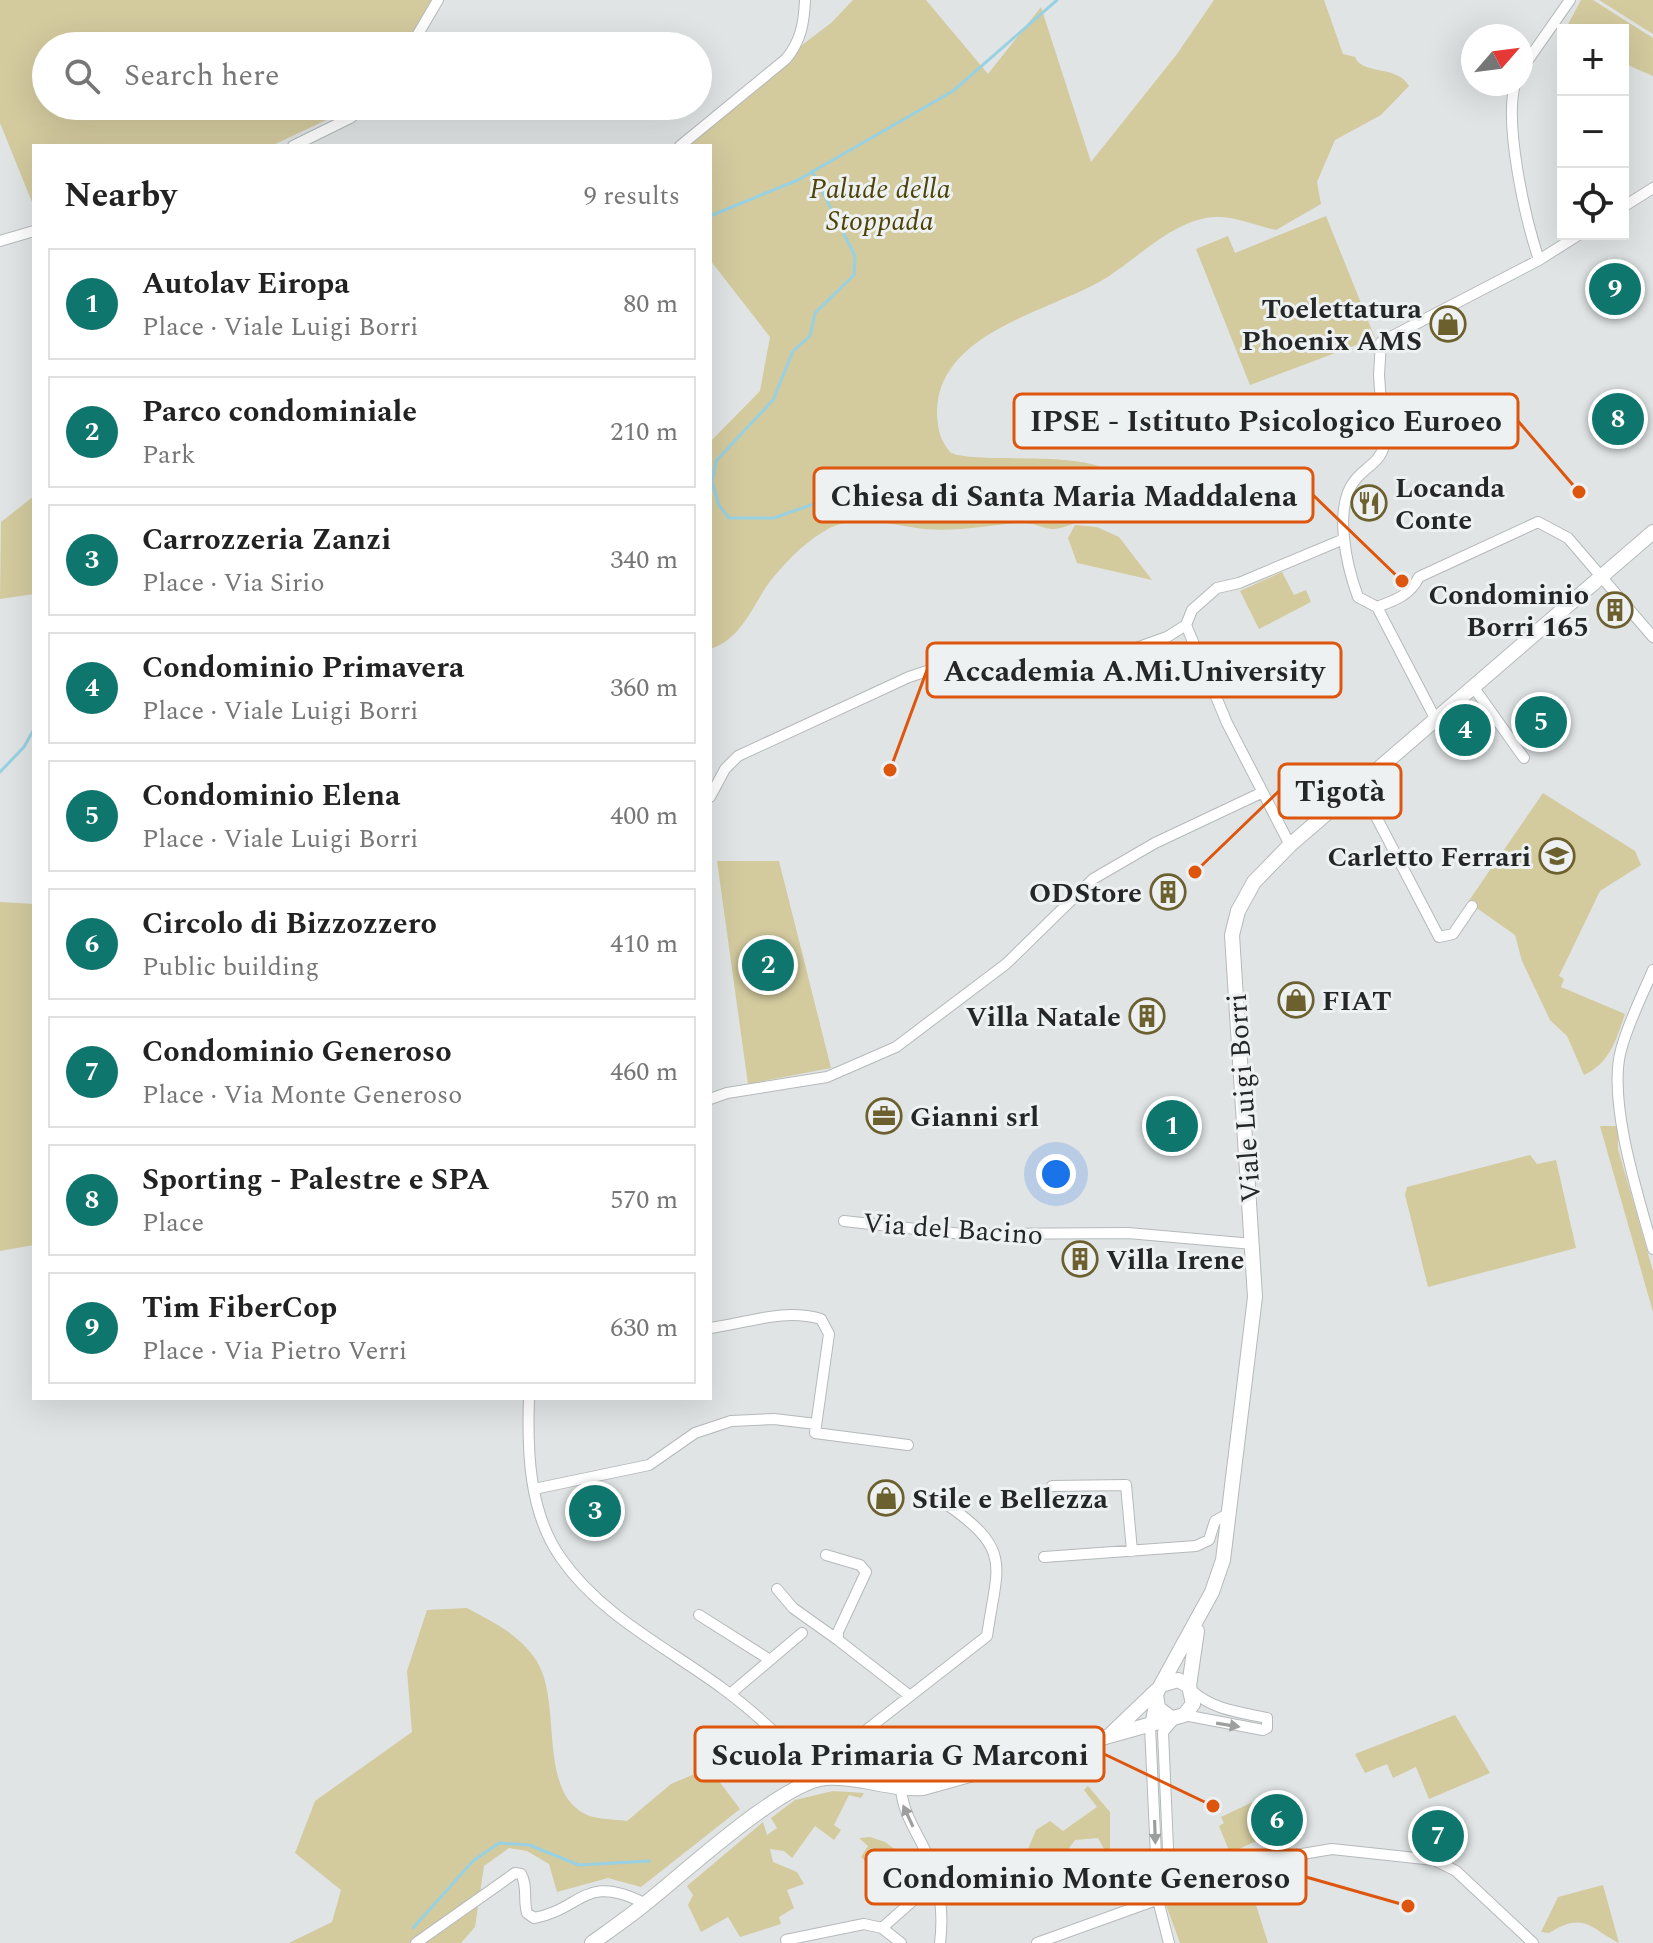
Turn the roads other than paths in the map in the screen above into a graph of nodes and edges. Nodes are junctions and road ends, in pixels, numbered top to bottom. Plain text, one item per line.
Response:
1 (438, 0) edge
2 (805, 0) edge
3 (1570, 0) edge
4 (419, 32) edge
5 (1533, 53) edge
6 (1512, 96) edge
7 (346, 120) edge
8 (712, 120) edge
9 (712, 120) edge
10 (297, 144) edge
11 (682, 144) edge
12 (1653, 188) edge
13 (1629, 203) edge
14 (32, 232) edge
15 (1571, 240) edge
16 (0, 241) edge
17 (1539, 260) junction
18 (1653, 532) edge
19 (1344, 539) junction
20 (1602, 578) junction
21 (1377, 607) junction
22 (1186, 625) junction
23 (1653, 637) edge
24 (1474, 688) junction
25 (1436, 720) junction
26 (1524, 758) dead end
27 (1360, 786) junction
28 (712, 793) edge
29 (1261, 793) junction
30 (1290, 845) junction
31 (1472, 906) dead end
32 (1653, 970) edge
33 (712, 1098) edge
34 (844, 1221) dead end
35 (1253, 1244) junction
36 (1653, 1249) edge
37 (712, 1328) edge
38 (529, 1400) edge
39 (816, 1424) junction
40 (908, 1445) dead end
41 (1052, 1486) dead end
42 (534, 1489) junction
43 (949, 1506) dead end
44 (1228, 1514) junction
45 (1132, 1551) junction
46 (826, 1555) dead end
47 (1044, 1557) dead end
48 (777, 1589) dead end
49 (1204, 1608) junction
50 (699, 1615) dead end
51 (802, 1633) dead end
52 (838, 1640) junction
53 (770, 1660) junction
54 (1191, 1689) junction
55 (1158, 1691) junction
56 (730, 1694) junction
57 (910, 1696) junction
58 (1177, 1717) junction
59 (1150, 1726) junction
60 (1101, 1740) junction
61 (817, 1780) junction
62 (901, 1789) junction
63 (935, 1881) junction
64 (1170, 1895) junction
65 (1158, 1900) junction
66 (646, 1904) junction
67 (882, 1928) junction
68 (786, 1940) dead end
69 (416, 1943) edge
70 (592, 1943) edge
71 (901, 1943) edge
72 (940, 1943) edge
73 (1037, 1943) edge
74 (1169, 1943) edge
75 (1533, 1943) edge

1 - 4 street
2 - 8 street
3 - 5 street
6 - 17 street
7 - 10 street
9 - 11 street
12 - 13 street
14 - 16 street
15 - 17 street
17 - 19 street
18 - 20 main road, Viale Luigi Borri
19 - 21 street
19 - 22 street
20 - 21 street
20 - 23 street
20 - 24 main road, Viale Luigi Borri
21 - 25 street
22 - 28 street
22 - 29 street
24 - 25 main road, Viale Luigi Borri
24 - 26 street
25 - 27 main road, Viale Luigi Borri
27 - 30 main road, Viale Luigi Borri
27 - 31 street
29 - 30 street
29 - 33 street
30 - 35 main road, Viale Luigi Borri
32 - 36 street
34 - 35 street, Via del Bacino
35 - 44 main road, Viale Luigi Borri
37 - 39 street
38 - 42 street
39 - 40 street
39 - 42 street
41 - 45 street
42 - 56 street
43 - 57 street
44 - 45 street
44 - 49 main road, Viale Luigi Borri
45 - 47 street
46 - 52 street
48 - 52 street
49 - 54 main road, Viale Luigi Borri
49 - 55 main road, Viale Luigi Borri
50 - 53 street
51 - 53 street
52 - 57 street
53 - 56 street
54 - 55 main road
54 - 58 main road
58 -> 54 street
55 - 58 main road
55 - 59 street
55 - 60 main road, Viale Luigi Borri
56 - 61 street
57 - 61 street
58 - 59 main road, Viale Luigi Borri
58 - 64 street
59 - 60 main road, Viale Luigi Borri
59 -> 65 street
60 - 62 main road, Viale Luigi Borri
61 - 62 main road, Viale Luigi Borri
61 - 66 main road
63 -> 62 street
63 - 67 street
63 - 72 street
64 - 65 street
64 - 75 street
65 - 73 street
65 - 74 street
66 - 69 street
66 - 70 main road
67 - 68 street
67 - 71 street

